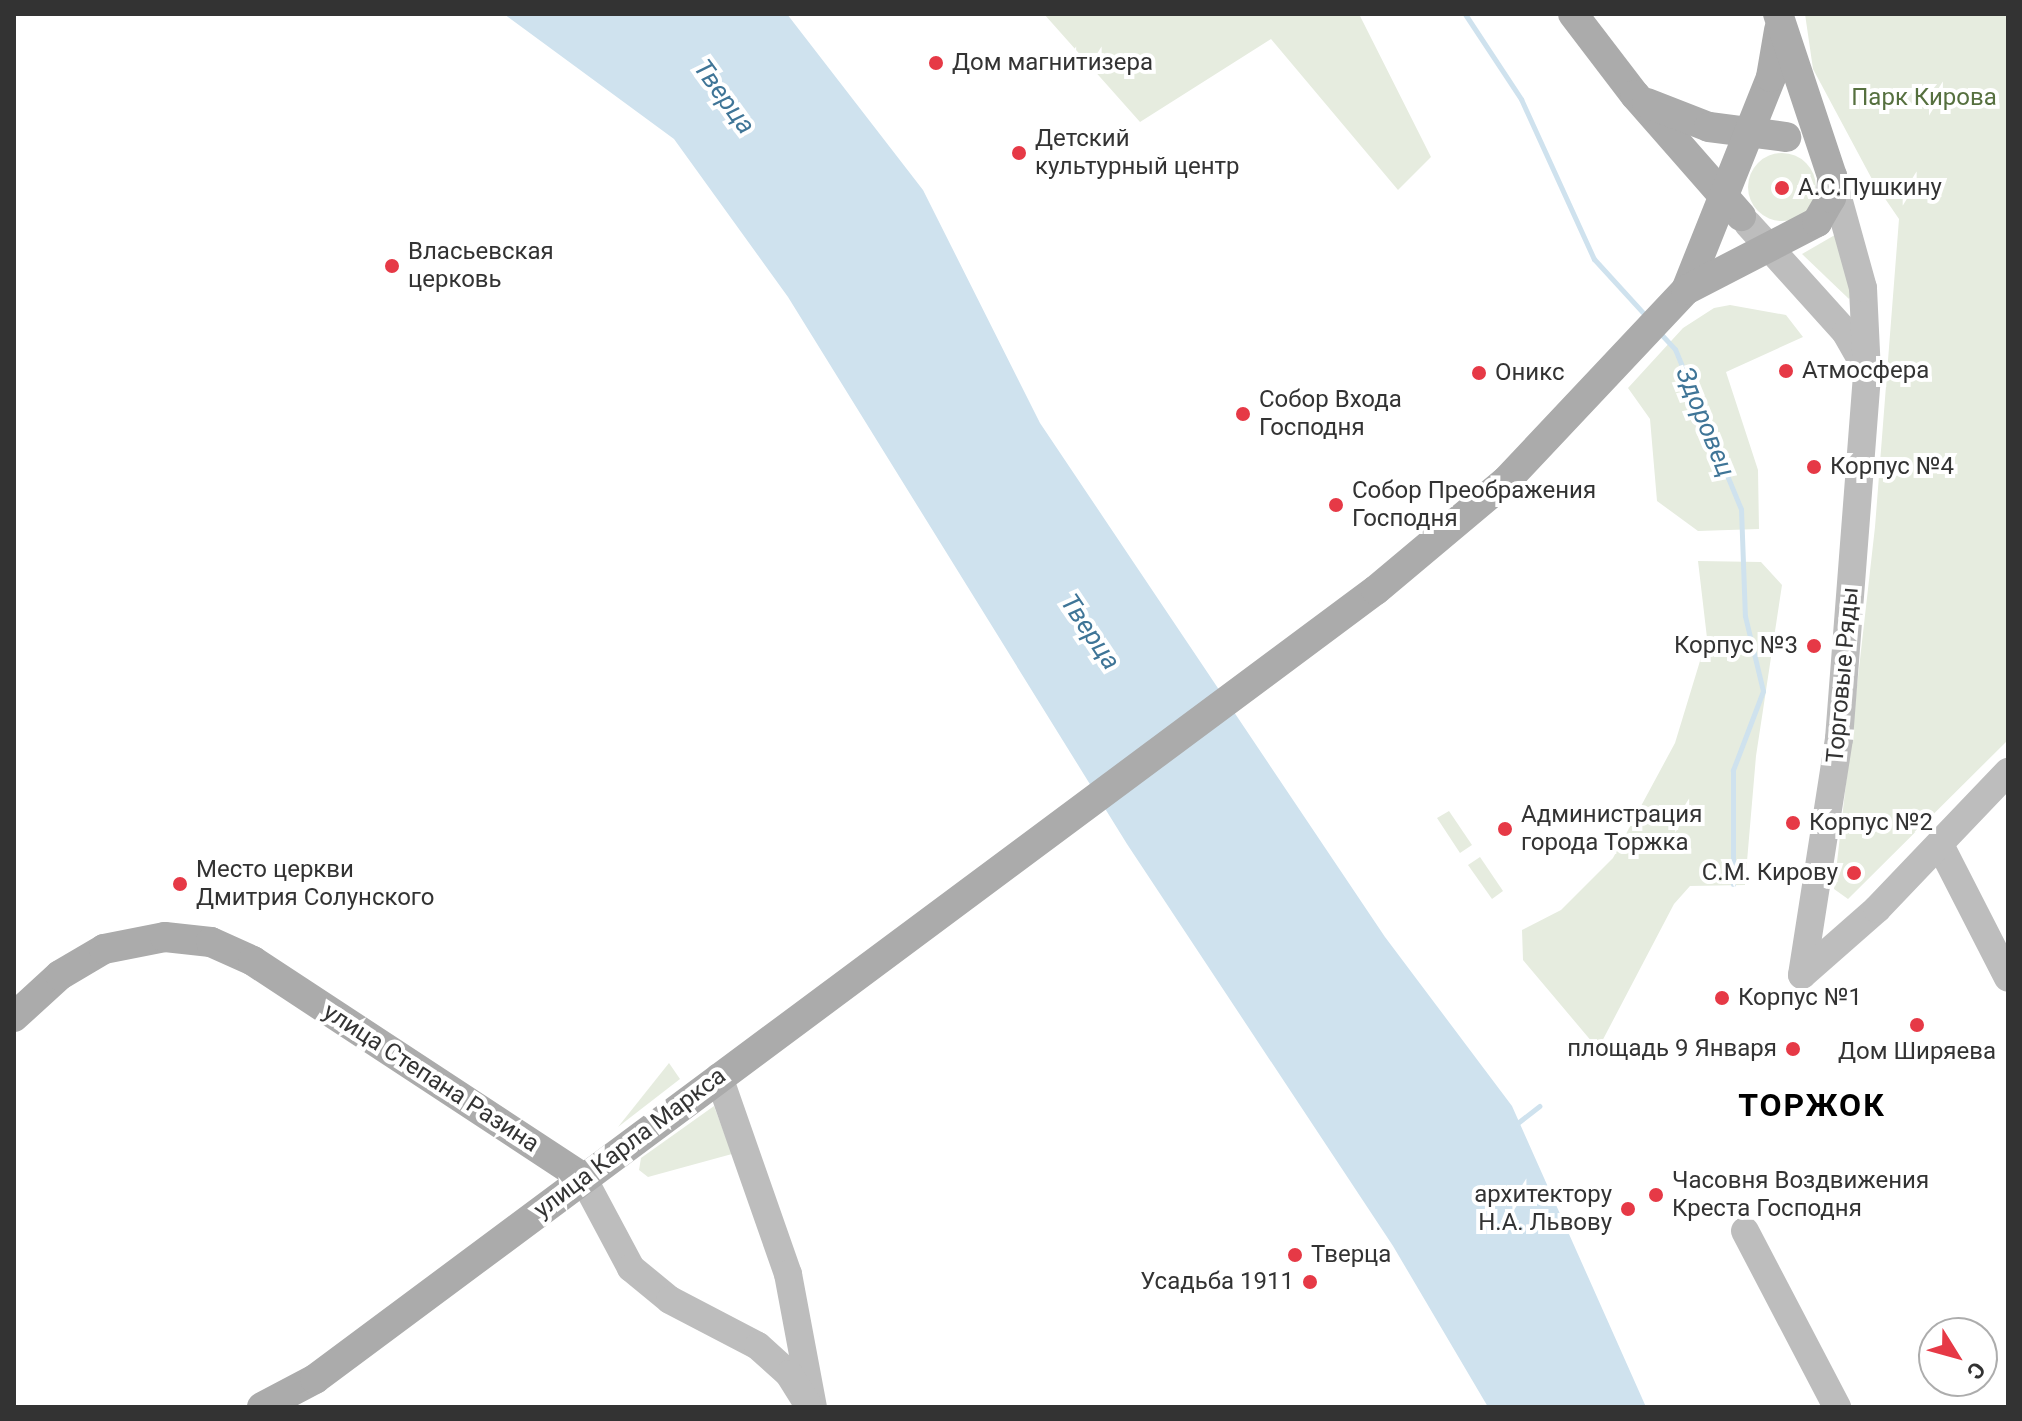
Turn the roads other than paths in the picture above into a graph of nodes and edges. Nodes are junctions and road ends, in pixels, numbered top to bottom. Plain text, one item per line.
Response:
1 (1573, 14) edge
2 (1778, 15) edge
3 (1635, 95) junction
4 (1750, 132) junction
5 (1786, 137) junction
6 (1672, 138) junction
7 (1830, 170) junction
8 (1737, 196) junction
9 (1798, 234) junction
10 (1768, 247) junction
11 (1699, 261) junction
12 (1733, 264) junction
13 (1802, 285) junction
14 (1681, 296) junction
15 (1867, 373) junction
16 (2008, 772) edge
17 (1940, 845) junction
18 (2008, 978) edge
19 (14, 1017) edge
20 (719, 1077) junction
21 (583, 1178) junction
22 (1745, 1231) dead end
23 (262, 1407) edge
24 (811, 1407) edge
25 (1837, 1407) edge

1 - 3 main road
2 - 4 main road
2 - 7 main road
3 - 4 main road
3 - 6 main road
4 - 5 main road
4 - 8 main road
5 - 7 main road
5 - 8 main road
6 - 8 main road
6 - 11 main road
7 - 9 main road
7 - 15 street, Торговые Ряды
8 - 9 main road
8 - 10 street
8 - 11 main road
9 - 10 main road
10 - 12 main road
10 - 13 street
11 - 14 main road
12 - 13 street
12 - 14 main road
13 - 15 street
14 - 20 main road, улица Карла Маркса
15 - 17 street, Торговые Ряды
16 - 17 street
17 - 18 street
19 - 21 main road, улица Степана Разина
20 - 21 main road, улица Карла Маркса
20 - 24 street, улица Степана Разина
21 - 23 main road, улица Карла Маркса
21 - 24 street, улица Степана Разина
22 - 25 street

